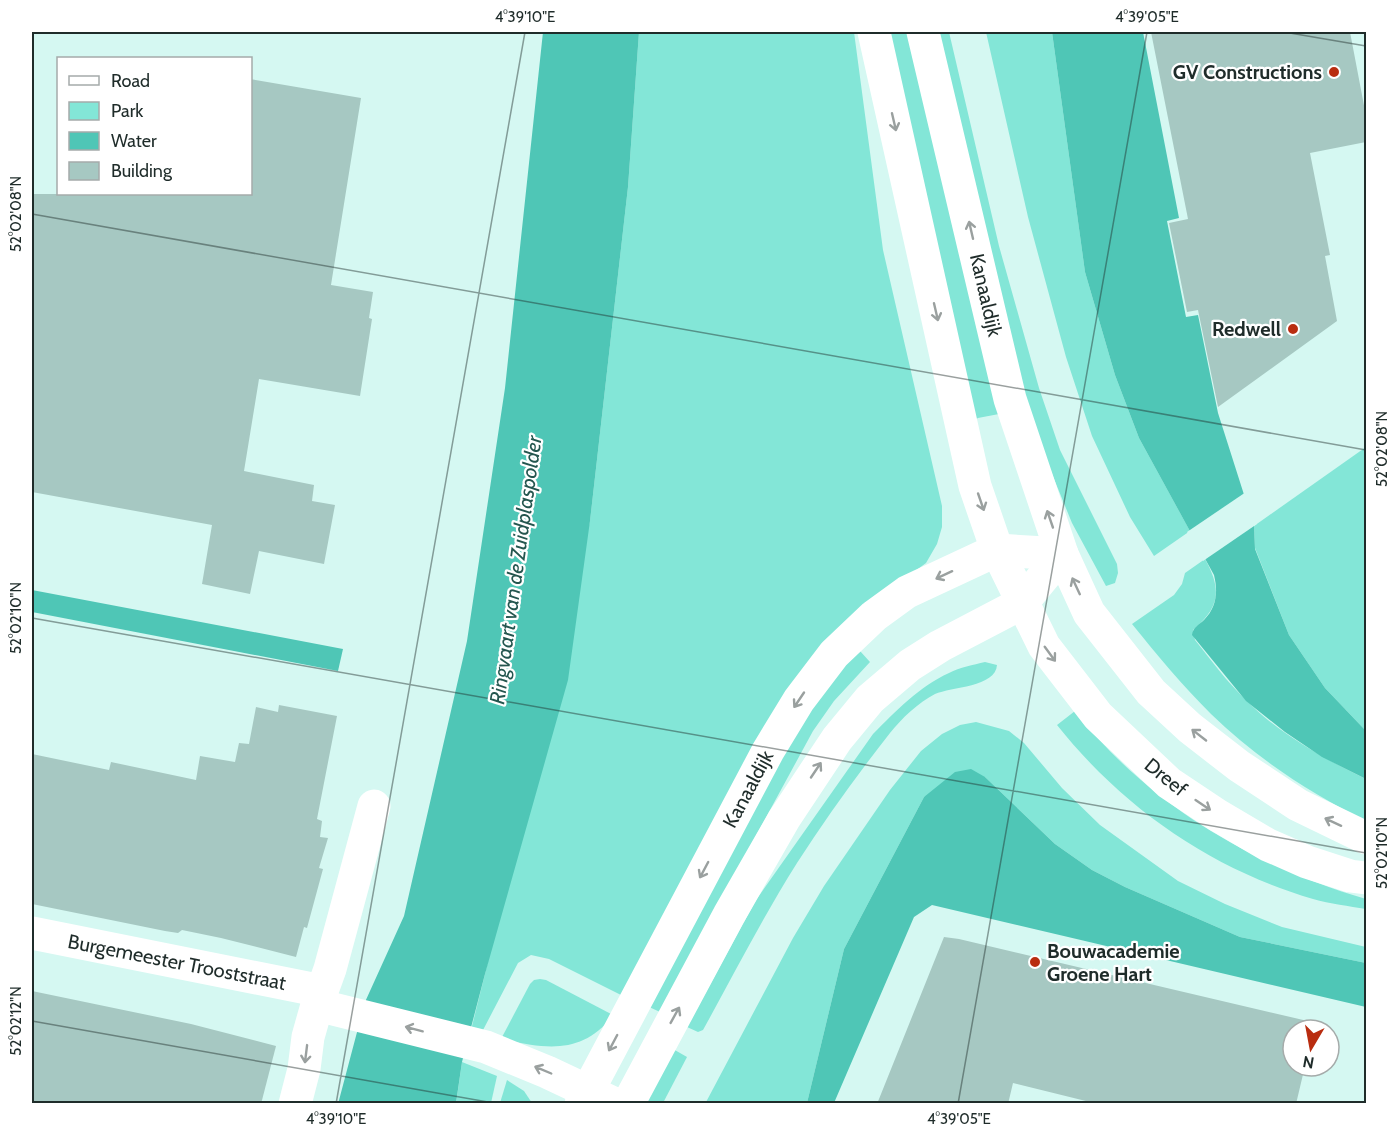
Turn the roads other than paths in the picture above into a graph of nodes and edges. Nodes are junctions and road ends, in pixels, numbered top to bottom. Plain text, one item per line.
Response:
1 (874, 32) edge
2 (922, 32) edge
3 (997, 550) junction
4 (1062, 554) junction
5 (1022, 603) junction
6 (374, 806) dead end
7 (1366, 838) edge
8 (1366, 878) edge
9 (32, 933) edge
10 (319, 998) junction
11 (594, 1099) edge
12 (295, 1104) edge
13 (628, 1104) edge

1 -> 3 main road
4 -> 2 main road, Kanaaldijk
3 - 4 main road, Kanaaldijk
3 - 5 main road
3 -> 11 main road, Kanaaldijk
4 - 5 main road
7 -> 4 main road
5 -> 8 main road, Dreef
13 -> 5 main road
6 - 10 main road
9 - 10 main road, Burgemeester Trooststraat
11 -> 10 main road, Burgemeester Trooststraat
10 -> 12 main road

